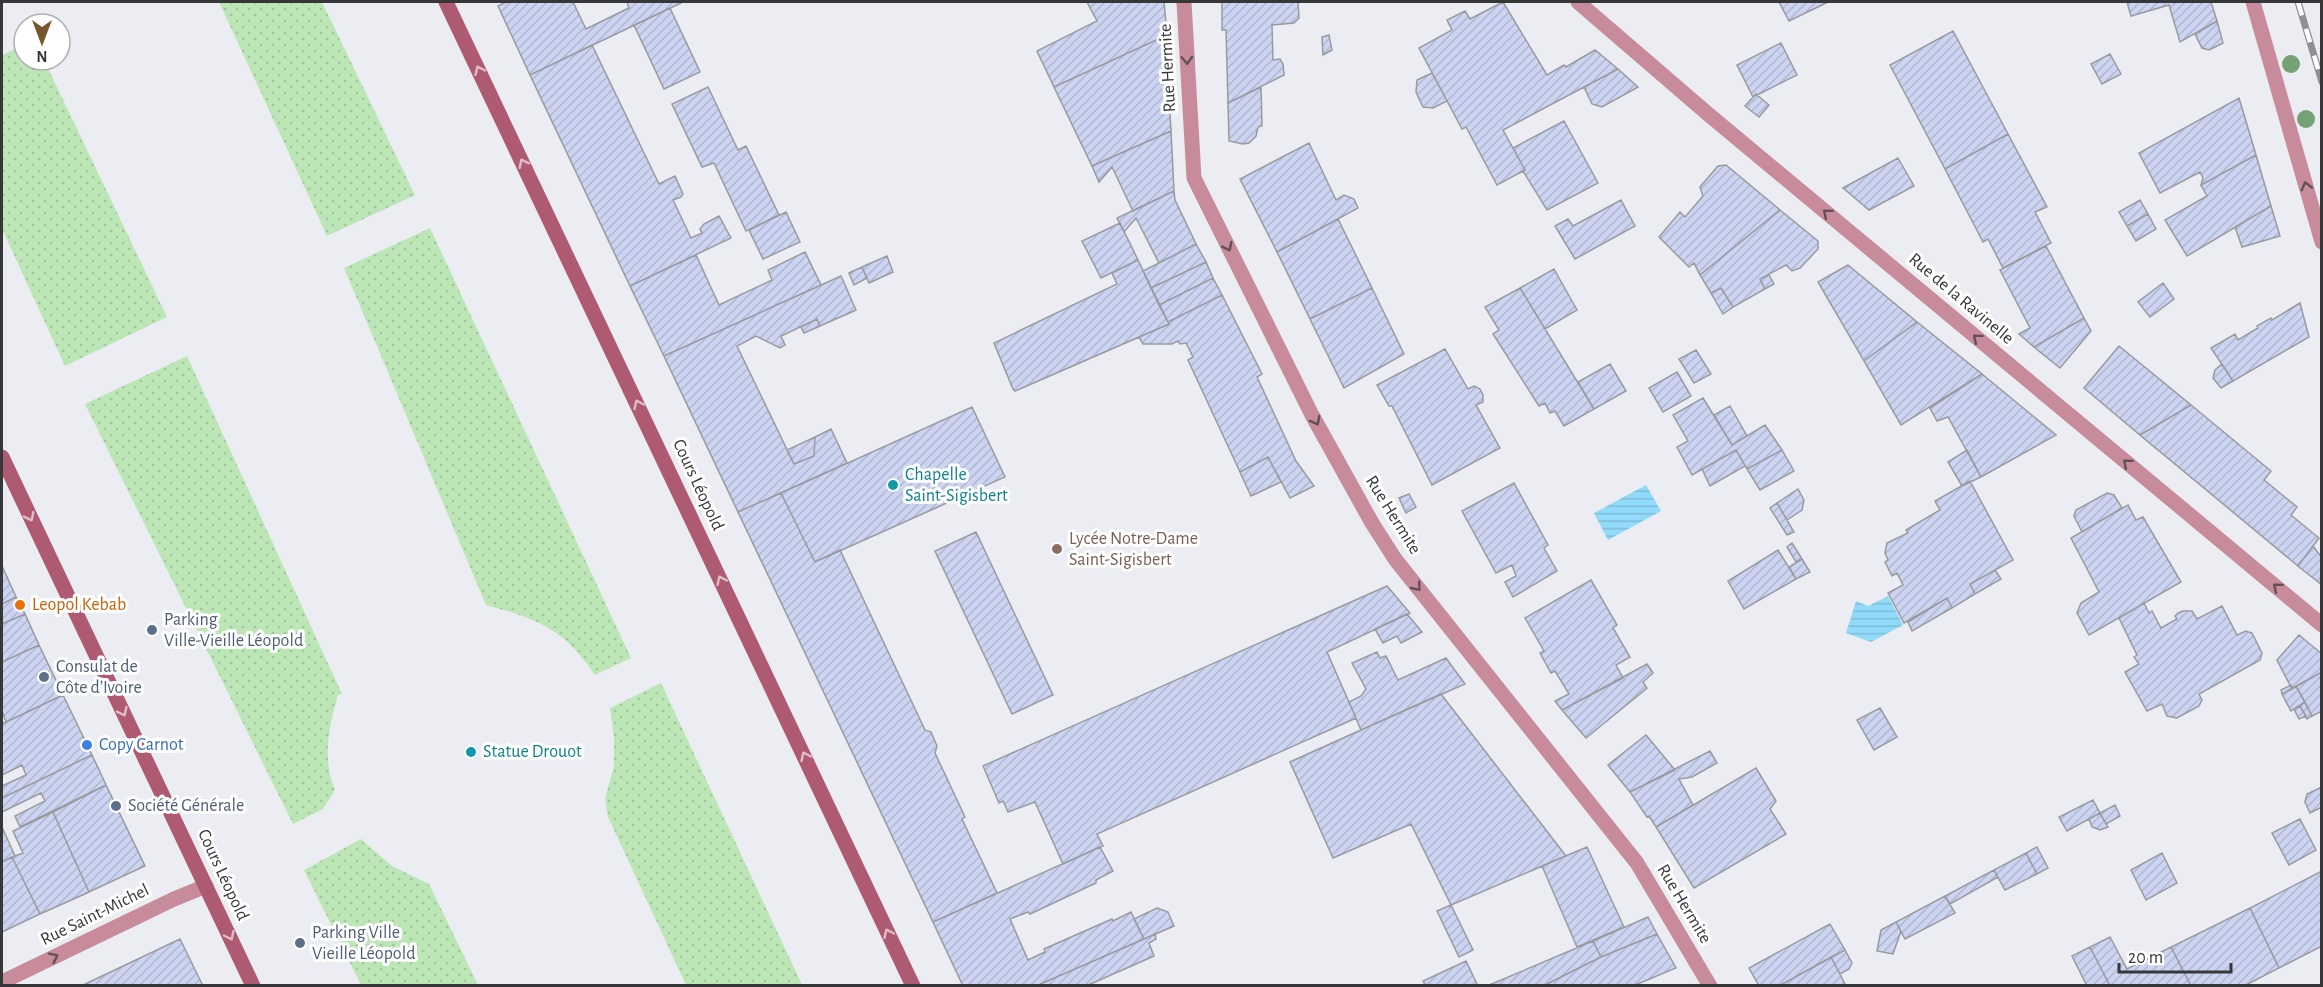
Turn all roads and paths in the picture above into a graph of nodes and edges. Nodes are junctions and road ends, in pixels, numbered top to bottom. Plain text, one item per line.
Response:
1 (446, 2) edge
2 (1184, 2) edge
3 (1578, 2) edge
4 (2253, 2) edge
5 (2322, 242) edge
6 (2, 457) edge
7 (2322, 625) edge
8 (206, 886) junction
9 (2, 982) edge
10 (253, 986) edge
11 (913, 986) edge
12 (1710, 986) edge

11 -> 1 street, Cours Léopold
2 -> 12 street, Rue Hermite
7 -> 3 street, Rue de la Ravinelle
5 -> 4 street
6 -> 8 street, Cours Léopold
9 -> 8 street, Rue Saint-Michel
8 -> 10 street, Cours Léopold

